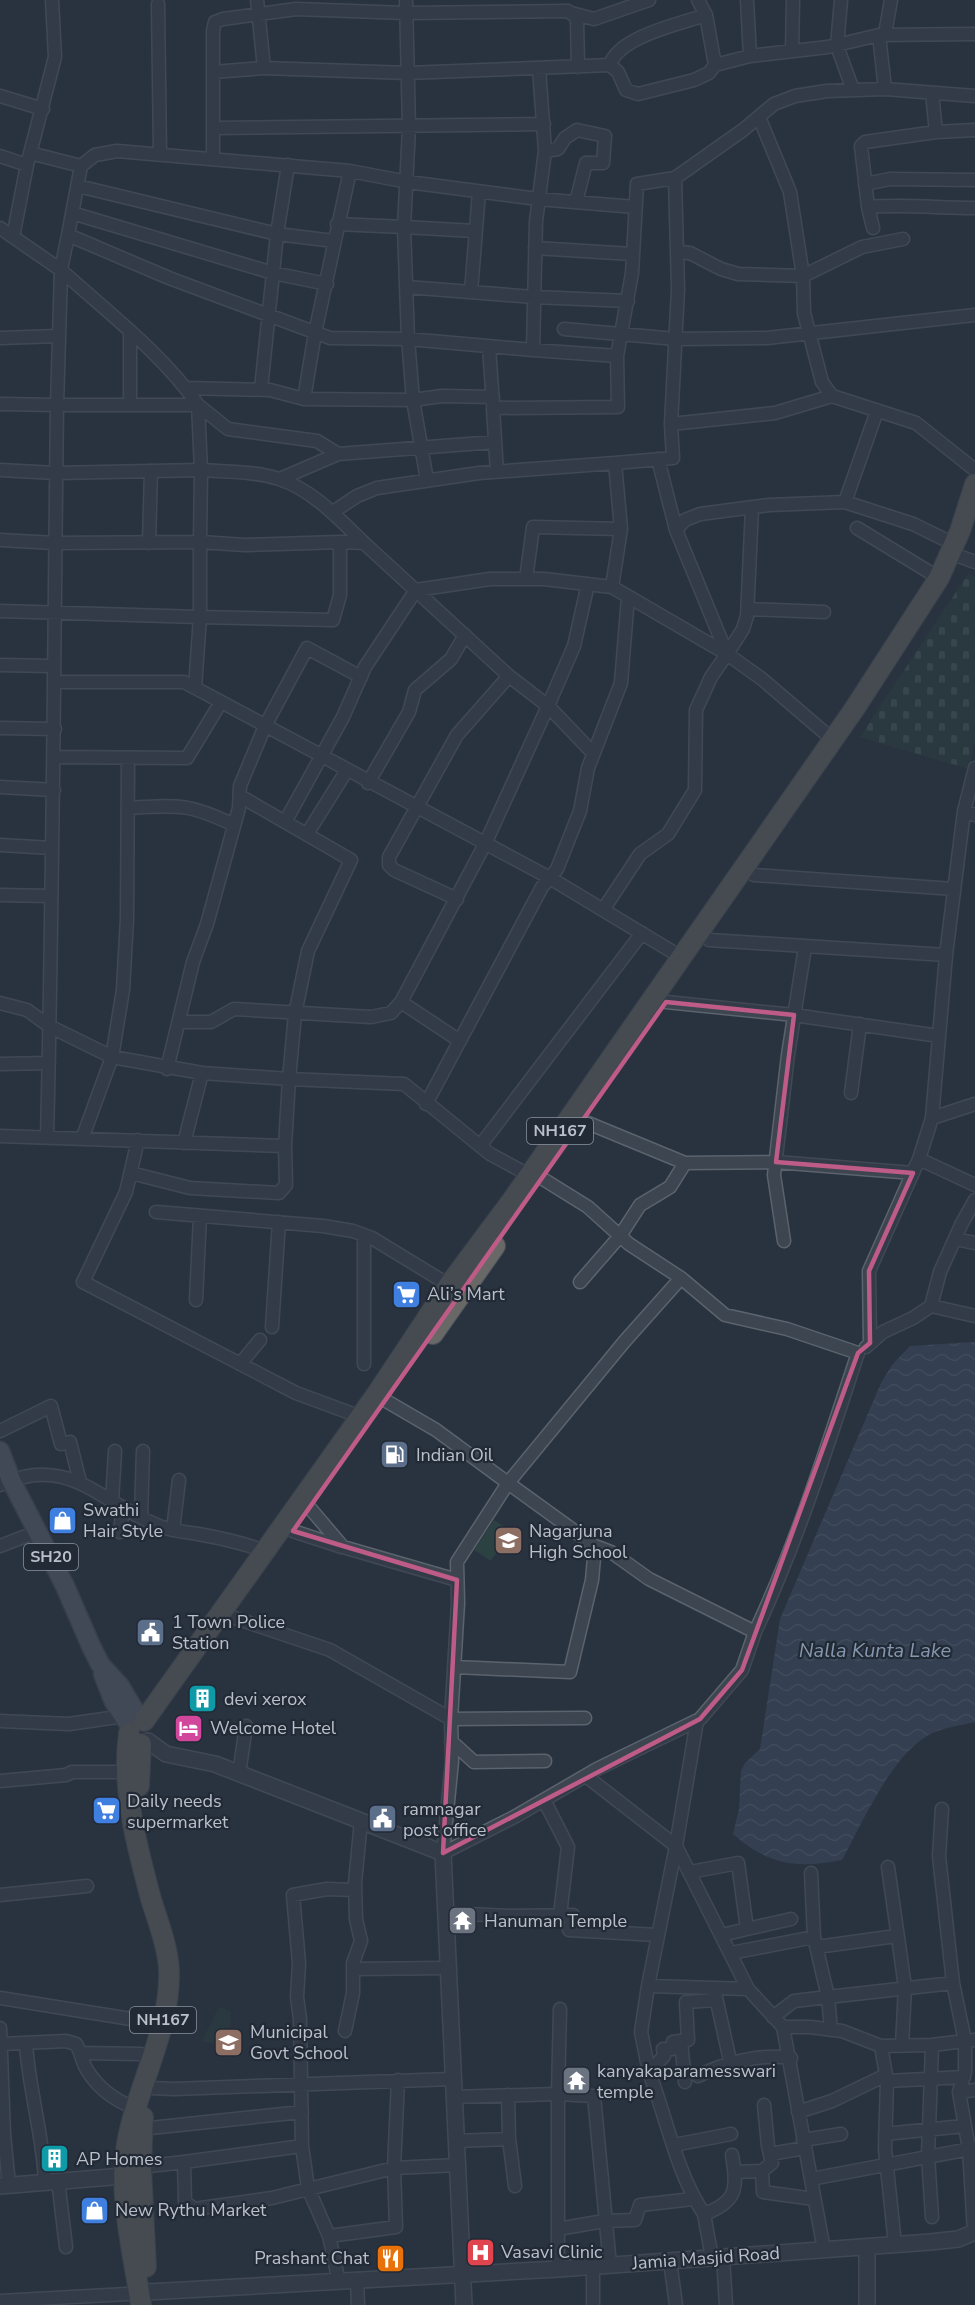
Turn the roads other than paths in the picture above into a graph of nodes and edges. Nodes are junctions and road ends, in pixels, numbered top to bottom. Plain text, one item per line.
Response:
1 (52, 0) edge
2 (649, 0) edge
3 (698, 0) edge
4 (747, 0) edge
5 (793, 0) edge
6 (841, 0) edge
7 (891, 0) edge
8 (158, 4) dead end
9 (259, 6) edge
10 (406, 6) edge
11 (572, 13) junction
12 (706, 15) junction
13 (975, 34) edge
14 (882, 35) junction
15 (837, 46) junction
16 (792, 51) junction
17 (750, 56) junction
18 (610, 65) junction
19 (715, 65) junction
20 (578, 67) junction
21 (264, 68) junction
22 (539, 68) junction
23 (214, 72) junction
24 (408, 73) junction
25 (885, 89) junction
26 (853, 90) junction
27 (932, 93) junction
28 (0, 96) edge
29 (975, 96) edge
30 (43, 109) junction
31 (759, 117) junction
32 (544, 124) junction
33 (215, 128) junction
34 (409, 128) junction
35 (975, 130) edge
36 (936, 132) junction
37 (545, 151) junction
38 (160, 153) junction
39 (0, 156) edge
40 (213, 157) junction
41 (29, 159) junction
42 (288, 165) junction
43 (81, 166) junction
44 (350, 171) junction
45 (675, 178) junction
46 (975, 180) edge
47 (408, 182) junction
48 (865, 184) junction
49 (78, 186) junction
50 (479, 192) junction
51 (538, 200) junction
52 (576, 202) junction
53 (635, 207) junction
54 (867, 207) junction
55 (975, 208) edge
56 (72, 213) junction
57 (337, 224) junction
58 (404, 227) junction
59 (0, 228) edge
60 (873, 228) dead end
61 (475, 231) junction
62 (277, 234) junction
63 (68, 235) junction
64 (13, 237) junction
65 (903, 239) dead end
66 (334, 241) junction
67 (535, 248) junction
68 (678, 252) junction
69 (632, 254) junction
70 (61, 270) junction
71 (273, 273) junction
72 (803, 276) junction
73 (327, 284) junction
74 (407, 287) junction
75 (471, 292) junction
76 (534, 297) junction
77 (628, 301) junction
78 (269, 315) junction
79 (975, 315) edge
80 (564, 329) dead end
81 (810, 332) junction
82 (130, 333) junction
83 (315, 333) junction
84 (621, 335) junction
85 (59, 336) junction
86 (0, 338) edge
87 (408, 339) junction
88 (676, 339) junction
89 (489, 347) junction
90 (533, 350) junction
91 (617, 356) junction
92 (187, 388) junction
93 (261, 389) junction
94 (832, 396) junction
95 (304, 399) junction
96 (413, 400) junction
97 (493, 403) junction
98 (0, 405) edge
99 (57, 405) junction
100 (130, 405) junction
101 (198, 405) junction
102 (877, 411) junction
103 (671, 424) junction
104 (495, 442) junction
105 (423, 448) junction
106 (338, 454) junction
107 (658, 459) junction
108 (615, 463) junction
109 (0, 470) edge
110 (201, 470) junction
111 (975, 470) edge
112 (151, 471) junction
113 (497, 472) junction
114 (56, 473) junction
115 (280, 479) junction
116 (427, 480) junction
117 (975, 484) edge
118 (845, 502) junction
119 (752, 508) junction
120 (333, 512) junction
121 (975, 525) edge
122 (857, 528) dead end
123 (621, 529) junction
124 (676, 530) junction
125 (0, 540) edge
126 (200, 542) junction
127 (340, 542) junction
128 (55, 543) junction
129 (149, 543) junction
130 (364, 543) junction
131 (960, 554) edge
132 (526, 579) junction
133 (939, 579) junction
134 (588, 584) junction
135 (612, 587) junction
136 (416, 590) junction
137 (628, 597) junction
138 (748, 609) junction
139 (0, 610) edge
140 (824, 612) dead end
141 (55, 614) junction
142 (200, 618) junction
143 (465, 635) junction
144 (727, 654) junction
145 (0, 665) edge
146 (52, 666) junction
147 (509, 676) junction
148 (361, 677) junction
149 (54, 682) junction
150 (195, 688) junction
151 (221, 702) junction
152 (548, 706) junction
153 (265, 726) junction
154 (0, 728) edge
155 (55, 729) junction
156 (832, 739) junction
157 (593, 753) junction
158 (322, 756) junction
159 (55, 757) junction
160 (128, 758) junction
161 (975, 768) edge
162 (347, 770) junction
163 (368, 783) junction
164 (0, 788) edge
165 (54, 790) junction
166 (240, 796) junction
167 (416, 807) junction
168 (128, 808) junction
169 (969, 813) edge
170 (285, 822) junction
171 (234, 825) junction
172 (307, 834) junction
173 (485, 844) junction
174 (0, 845) edge
175 (52, 848) junction
176 (754, 875) junction
177 (550, 878) junction
178 (954, 889) junction
179 (0, 895) edge
180 (50, 896) junction
181 (457, 899) junction
182 (603, 910) junction
183 (642, 933) junction
184 (709, 940) junction
185 (805, 947) junction
186 (946, 955) junction
187 (681, 957) junction
188 (401, 1002) junction
189 (666, 1002) junction
190 (0, 1003) edge
191 (296, 1014) junction
192 (794, 1015) junction
193 (180, 1022) junction
194 (860, 1024) junction
195 (49, 1026) junction
196 (939, 1036) junction
197 (460, 1041) junction
198 (112, 1057) junction
199 (49, 1063) junction
200 (0, 1064) edge
201 (167, 1069) junction
202 (202, 1073) junction
203 (289, 1079) junction
204 (851, 1093) dead end
205 (426, 1104) junction
206 (975, 1104) edge
207 (932, 1118) junction
208 (584, 1121) junction
209 (0, 1136) edge
210 (47, 1138) junction
211 (82, 1139) junction
212 (138, 1140) junction
213 (184, 1143) junction
214 (285, 1146) junction
215 (480, 1146) junction
216 (919, 1159) junction
217 (776, 1162) junction
218 (685, 1163) junction
219 (131, 1173) junction
220 (913, 1173) junction
221 (536, 1177) junction
222 (975, 1185) edge
223 (975, 1200) edge
224 (156, 1212) dead end
225 (200, 1216) junction
226 (279, 1222) junction
227 (364, 1235) junction
228 (620, 1236) junction
229 (955, 1239) junction
230 (784, 1240) dead end
231 (975, 1243) edge
232 (681, 1278) junction
233 (580, 1282) dead end
234 (449, 1285) junction
235 (196, 1300) dead end
236 (931, 1306) junction
237 (975, 1316) edge
238 (272, 1327) dead end
239 (260, 1340) dead end
240 (870, 1343) junction
241 (858, 1353) junction
242 (240, 1364) junction
243 (364, 1364) dead end
244 (382, 1399) junction
245 (361, 1417) junction
246 (0, 1431) edge
247 (0, 1451) edge
248 (115, 1451) dead end
249 (143, 1451) dead end
250 (179, 1480) dead end
251 (80, 1482) junction
252 (6, 1483) edge
253 (508, 1483) junction
254 (117, 1504) junction
255 (309, 1507) junction
256 (141, 1516) junction
257 (173, 1530) junction
258 (292, 1531) junction
259 (39, 1532) junction
260 (120, 1532) dead end
261 (595, 1545) junction
262 (0, 1546) edge
263 (343, 1547) junction
264 (266, 1551) junction
265 (458, 1580) junction
266 (232, 1617) junction
267 (755, 1632) junction
268 (455, 1667) junction
269 (585, 1718) dead end
270 (451, 1719) junction
271 (0, 1721) edge
272 (697, 1721) junction
273 (246, 1726) dead end
274 (138, 1728) junction
275 (451, 1741) junction
276 (545, 1761) dead end
277 (127, 1772) junction
278 (239, 1774) junction
279 (586, 1776) junction
280 (0, 1781) edge
281 (544, 1800) junction
282 (942, 1809) dead end
283 (361, 1821) junction
284 (676, 1846) junction
285 (443, 1853) junction
286 (888, 1867) dead end
287 (690, 1872) junction
288 (812, 1873) dead end
289 (87, 1886) dead end
290 (355, 1890) junction
291 (0, 1895) edge
292 (447, 1913) junction
293 (560, 1915) junction
294 (791, 1919) dead end
295 (747, 1929) junction
296 (657, 1935) junction
297 (722, 1935) junction
298 (896, 1936) junction
299 (815, 1942) junction
300 (731, 1953) junction
301 (448, 1968) junction
302 (353, 1969) junction
303 (953, 1983) junction
304 (648, 1986) junction
305 (905, 1987) junction
306 (748, 1989) junction
307 (715, 1994) junction
308 (828, 1997) junction
309 (0, 1998) edge
310 (560, 2009) dead end
311 (773, 2017) junction
312 (162, 2024) junction
313 (783, 2027) junction
314 (0, 2028) edge
315 (831, 2030) junction
316 (345, 2031) dead end
317 (970, 2040) edge
318 (681, 2041) junction
319 (1, 2044) edge
320 (26, 2044) junction
321 (932, 2045) junction
322 (881, 2046) junction
323 (902, 2046) junction
324 (81, 2053) junction
325 (791, 2058) junction
326 (150, 2061) junction
327 (731, 2065) junction
328 (649, 2072) junction
329 (698, 2076) dead end
330 (964, 2077) junction
331 (1, 2078) edge
332 (886, 2078) junction
333 (452, 2079) junction
334 (929, 2079) junction
335 (398, 2080) junction
336 (685, 2082) dead end
337 (302, 2085) junction
338 (150, 2088) junction
339 (975, 2090) edge
340 (959, 2092) junction
341 (558, 2094) junction
342 (508, 2096) junction
343 (453, 2097) junction
344 (764, 2104) dead end
345 (135, 2108) junction
346 (302, 2112) junction
347 (798, 2112) junction
348 (2, 2117) edge
349 (964, 2126) junction
350 (141, 2129) junction
351 (928, 2130) junction
352 (731, 2134) dead end
353 (841, 2134) dead end
354 (885, 2134) junction
355 (509, 2139) junction
356 (456, 2141) junction
357 (804, 2144) junction
358 (674, 2145) junction
359 (302, 2146) junction
360 (972, 2149) edge
361 (770, 2154) junction
362 (732, 2156) dead end
363 (927, 2156) junction
364 (184, 2162) junction
365 (458, 2165) junction
366 (887, 2166) junction
367 (394, 2168) junction
368 (762, 2171) junction
369 (735, 2172) junction
370 (135, 2173) junction
371 (811, 2179) junction
372 (51, 2181) junction
373 (5, 2186) edge
374 (515, 2186) dead end
375 (308, 2188) junction
376 (693, 2199) junction
377 (814, 2199) junction
378 (704, 2214) junction
379 (932, 2217) dead end
380 (605, 2222) junction
381 (558, 2229) junction
382 (974, 2232) edge
383 (328, 2236) junction
384 (895, 2244) junction
385 (66, 2247) dead end
386 (867, 2247) junction
387 (824, 2250) junction
388 (717, 2258) junction
389 (670, 2261) junction
390 (610, 2265) junction
391 (593, 2267) junction
392 (558, 2269) junction
393 (463, 2274) junction
394 (357, 2281) junction
395 (339, 2282) junction
396 (144, 2299) edge
397 (0, 2301) edge
398 (358, 2305) edge
399 (464, 2305) edge
400 (593, 2305) edge
401 (676, 2305) edge
402 (726, 2305) edge
403 (867, 2305) edge

1 - 30 street
2 - 11 street
3 - 12 street
4 - 17 street
5 - 16 street
6 - 15 street
7 - 14 street
8 - 38 street
9 - 10 street
9 - 21 street
9 - 23 street
10 - 11 street
10 - 24 street
11 - 20 street
12 - 18 street
12 - 19 street
13 - 14 street
14 - 15 street
14 - 25 street
15 - 16 street
15 - 26 street
16 - 17 street
17 - 19 street
18 - 19 street
18 - 20 street
20 - 22 street
21 - 23 street
21 - 24 street
22 - 24 street
22 - 32 street
23 - 33 street
24 - 34 street
25 - 26 street
25 - 27 street
26 - 31 street
27 - 29 street
27 - 36 street
28 - 30 street
30 - 41 street
31 - 45 street
31 - 72 street
32 - 34 street
32 - 37 street
33 - 34 street
33 - 40 street
34 - 47 street
35 - 36 street
36 - 48 street
37 - 51 street
37 - 52 street
38 - 40 street
38 - 43 street
39 - 41 street
40 - 42 street
41 - 43 street
41 - 64 street
42 - 44 street
42 - 62 street
43 - 49 street
44 - 47 street
44 - 57 street
45 - 53 street
45 - 68 street
46 - 48 street
47 - 50 street
47 - 58 street
48 - 54 street
49 - 56 street
49 - 62 street
50 - 51 street
50 - 61 street
51 - 52 street
51 - 67 street
52 - 53 street
53 - 69 street
54 - 55 street
54 - 60 street
56 - 63 street
56 - 71 street
57 - 58 street
57 - 66 street
58 - 61 street
58 - 74 street
59 - 64 street
61 - 75 street
62 - 66 street
62 - 71 street
63 - 70 street
63 - 78 street
64 - 70 street
65 - 72 street
66 - 73 street
67 - 69 street
67 - 76 street
68 - 72 street
68 - 88 street
69 - 77 street
70 - 82 street
70 - 85 street
71 - 73 street
71 - 78 street
72 - 81 street
73 - 83 street
74 - 75 street
74 - 87 street
75 - 76 street
76 - 77 street
76 - 90 street
77 - 84 street
78 - 83 street
78 - 93 street
79 - 81 street
80 - 84 street
81 - 88 street
81 - 94 street
82 - 92 street
82 - 100 street
83 - 87 street
83 - 95 street
84 - 88 street
84 - 91 street
85 - 86 street
85 - 99 street
87 - 89 street
87 - 96 street
88 - 103 street
89 - 90 street
89 - 97 street
90 - 91 street
91 - 97 street
92 - 93 street
92 - 101 street
93 - 95 street
94 - 102 street
94 - 103 street
95 - 96 street
96 - 97 street
96 - 105 street
97 - 104 street
98 - 99 street
99 - 100 street
99 - 114 street
100 - 101 street
101 - 106 street
101 - 110 street
102 - 111 street
102 - 118 street
103 - 107 street
104 - 105 street
104 - 113 street
105 - 106 street
105 - 116 street
106 - 115 street
107 - 108 street
107 - 124 street
108 - 113 street
108 - 123 street
109 - 114 street
110 - 112 street
110 - 115 street
110 - 126 street
112 - 114 street
112 - 129 street
113 - 116 street
114 - 128 street
115 - 120 street
116 - 120 street
117 - 131 highway, NH167
118 - 119 street
118 - 131 street
119 - 124 street
119 - 138 street
120 - 130 street
121 - 131 highway, NH167
122 - 133 street
123 - 132 street
123 - 135 street
124 - 144 street
125 - 128 street
126 - 127 street
126 - 129 street
126 - 142 street
127 - 130 street
127 - 142 street
128 - 129 street
128 - 141 street
130 - 136 street
131 - 133 highway, NH167
131 - 176 highway, NH167
132 - 134 street
132 - 136 street
133 - 156 highway, NH167
134 - 135 street
134 - 152 street
135 - 137 street
136 - 143 street
136 - 148 street
137 - 144 street
137 - 157 street
138 - 140 street
138 - 144 street
139 - 141 street
141 - 142 street
141 - 146 street
142 - 150 street
143 - 147 street
143 - 163 street
144 - 156 street
144 - 182 street
145 - 146 street
146 - 149 street
147 - 152 street
147 - 167 street
148 - 153 street
148 - 158 street
149 - 150 street
149 - 155 street
150 - 151 street
151 - 153 street
151 - 160 street
152 - 157 street
152 - 173 street
153 - 158 street
153 - 166 street
154 - 155 street
155 - 159 street
156 - 187 highway, NH167
157 - 177 street
158 - 162 street
158 - 170 street
159 - 160 street
159 - 165 street
160 - 168 street
161 - 169 street
162 - 163 street
162 - 172 street
163 - 167 street
164 - 165 street
165 - 175 street
166 - 170 street
166 - 171 street
167 - 173 street
167 - 181 street
168 - 171 street
168 - 198 street
169 - 178 street
170 - 172 street
171 - 193 street
172 - 191 street
173 - 177 street
173 - 181 street
174 - 175 street
175 - 180 street
176 - 178 street
176 - 184 highway, NH167
177 - 182 street
177 - 197 street
178 - 186 street
179 - 180 street
180 - 195 street
181 - 188 street
182 - 183 street
183 - 187 street
183 - 215 street
184 - 185 street
184 - 189 highway, NH167
185 - 186 street
185 - 192 street
186 - 196 street
187 - 221 highway, NH167
188 - 191 street
188 - 197 street
189 - 192 street
189 - 208 highway, NH167
190 - 195 street
191 - 193 street
191 - 203 street
192 - 194 street
192 - 217 street
193 - 201 street
194 - 196 street
194 - 204 street
195 - 198 street
195 - 199 street
196 - 207 street
197 - 205 street
198 - 201 street
198 - 211 street
199 - 200 street
199 - 210 street
201 - 202 street
202 - 203 street
202 - 213 street
203 - 205 street
203 - 214 street
205 - 215 street
206 - 207 street
207 - 216 street
208 - 218 street
208 - 221 highway, NH167
209 - 210 street
210 - 211 street
211 - 212 street
212 - 213 street
212 - 219 street
213 - 214 street
214 - 219 street
215 - 221 street
216 - 220 street
216 - 222 street
217 - 218 street
217 - 220 street
217 - 230 street
218 - 228 street
219 - 242 street
220 - 240 street
221 - 228 street
221 - 234 highway, NH167
221 - 244 highway, NH167
223 - 229 street
224 - 225 street
225 - 226 street
225 - 235 street
226 - 227 street
226 - 238 street
227 - 234 street
227 - 243 street
228 - 232 street
228 - 233 street
229 - 231 street
229 - 236 street
232 - 241 street
232 - 253 street
234 - 244 highway, NH167
236 - 237 street
236 - 240 street
239 - 242 street
240 - 241 street
241 - 267 street
242 - 245 street
244 - 245 highway, NH167
244 - 253 street
244 - 255 highway, NH167
245 - 264 highway, NH167
246 - 251 street
247 - 252 main road, SH20
248 - 254 street
249 - 256 street
250 - 257 street
251 - 252 street
251 - 254 street
252 - 259 main road, SH20
253 - 261 street
253 - 265 street
254 - 256 street
254 - 260 street
255 - 258 highway, NH167
255 - 263 street
256 - 257 street
257 - 264 street
258 - 263 street
258 - 266 highway, NH167
259 - 262 street
259 - 274 main road, SH20
261 - 267 street
261 - 268 street
263 - 265 street
264 - 274 highway, NH167
265 - 268 street
266 - 270 street
266 - 274 highway, NH167
267 - 272 street
268 - 270 street
269 - 270 street
270 - 275 street
271 - 274 street
272 - 279 street
272 - 284 street
273 - 278 street
274 - 277 highway, NH167
274 - 278 street
274 - 338 highway, NH167
275 - 276 street
275 - 285 street
277 - 280 street
277 - 312 highway, NH167
278 - 283 street
279 - 281 street
279 - 284 street
281 - 285 street
281 - 293 street
282 - 303 street
283 - 285 street
283 - 290 street
284 - 287 street
284 - 296 street
285 - 292 street
286 - 298 street
287 - 295 street
287 - 297 street
288 - 299 street
289 - 291 street
290 - 302 street
290 - 337 street
292 - 293 street
292 - 301 street
293 - 296 street
294 - 295 street
295 - 297 street
296 - 304 street
297 - 300 street
298 - 299 street
298 - 305 street
299 - 300 street
299 - 308 street
300 - 306 street
301 - 302 street
301 - 333 street
302 - 316 street
303 - 305 street
303 - 317 street
304 - 307 street
304 - 328 street
305 - 308 street
305 - 323 street
306 - 307 street
306 - 311 street
307 - 318 street
307 - 327 street
308 - 311 street
308 - 315 street
309 - 312 street
310 - 341 street
311 - 313 street
312 - 326 highway, NH167
313 - 315 street
313 - 325 street
314 - 319 street
315 - 322 street
317 - 321 street
317 - 330 street
318 - 328 street
318 - 336 street
319 - 320 street
319 - 331 street
320 - 324 street
320 - 372 street
321 - 323 street
321 - 334 street
322 - 323 street
322 - 332 street
324 - 326 street
324 - 345 street
325 - 327 street
325 - 347 street
326 - 345 highway, NH167
327 - 329 street
328 - 358 street
330 - 334 street
330 - 340 street
331 - 348 street
332 - 334 street
332 - 347 street
332 - 354 street
333 - 335 street
333 - 343 street
334 - 351 street
335 - 337 street
335 - 367 street
337 - 338 street
337 - 346 street
338 - 350 highway, NH167
339 - 340 street
340 - 349 street
341 - 342 street
341 - 380 street
341 - 381 street
342 - 343 street
342 - 355 street
343 - 356 street
344 - 361 street
345 - 370 highway, NH167
346 - 350 street
346 - 359 street
347 - 357 street
348 - 373 street
349 - 351 street
349 - 360 street
350 - 370 highway, NH167
351 - 354 street
351 - 363 street
352 - 358 street
353 - 357 street
354 - 366 street
355 - 356 street
355 - 374 street
356 - 365 street
357 - 361 street
357 - 371 street
358 - 376 street
359 - 364 street
359 - 375 street
360 - 363 street
360 - 382 street
361 - 368 street
362 - 369 street
363 - 366 street
363 - 379 street
364 - 370 street
364 - 375 street
365 - 367 street
365 - 393 street
366 - 371 street
366 - 384 street
367 - 375 street
367 - 383 street
368 - 369 street
368 - 377 street
369 - 378 street
370 - 372 street
370 - 396 highway, NH167
371 - 377 street
372 - 373 street
372 - 385 street
375 - 383 street
376 - 378 street
376 - 380 street
377 - 387 street
378 - 388 street
380 - 381 street
380 - 390 street
381 - 392 street
382 - 384 street, Jamia Masjid Road
383 - 395 street
384 - 386 street, Jamia Masjid Road
386 - 387 street, Jamia Masjid Road
386 - 403 street
387 - 388 street, Jamia Masjid Road
388 - 389 street, Jamia Masjid Road
388 - 402 street
389 - 390 street, Jamia Masjid Road
389 - 401 street
390 - 391 street, Jamia Masjid Road
391 - 392 street, Jamia Masjid Road
391 - 400 street
392 - 393 street, Jamia Masjid Road
393 - 394 street, Jamia Masjid Road
393 - 399 street
394 - 395 street, Jamia Masjid Road
394 - 398 street
395 - 396 street, Jamia Masjid Road
396 - 397 street, Jamia Masjid Road

